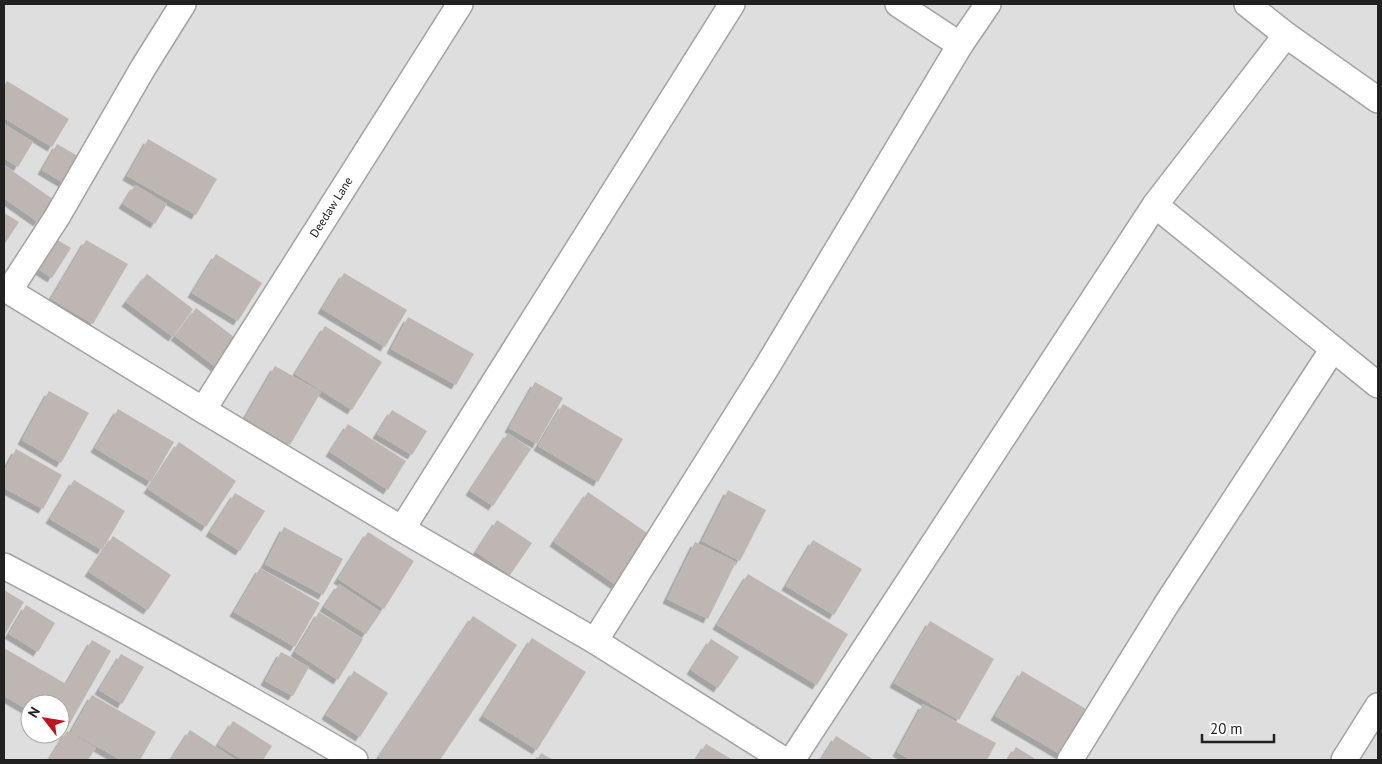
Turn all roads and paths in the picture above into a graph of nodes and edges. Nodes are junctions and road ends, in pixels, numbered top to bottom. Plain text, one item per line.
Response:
1 (183, 4) edge
2 (460, 4) edge
3 (732, 4) edge
4 (898, 4) edge
5 (988, 4) edge
6 (1250, 5) edge
7 (1286, 34) junction
8 (960, 45) junction
9 (1378, 100) edge
10 (1155, 205) junction
11 (6, 289) edge
12 (1333, 349) junction
13 (1378, 385) edge
14 (203, 410) junction
15 (402, 529) junction
16 (4, 566) edge
17 (595, 641) junction
18 (1378, 706) edge
19 (355, 760) edge
20 (784, 760) edge
21 (792, 760) edge
22 (1070, 760) edge
23 (1344, 760) edge

1 - 11 street
2 - 14 street, Deedaw Lane
3 - 15 street
4 - 8 street
5 - 8 street
6 - 7 street
7 - 9 street
7 - 10 street
8 - 17 street
10 - 12 street
10 - 21 street
11 - 14 street
12 - 13 street
12 - 22 street
14 - 15 street
15 - 17 street
16 - 19 street
17 - 20 street
18 - 23 street

